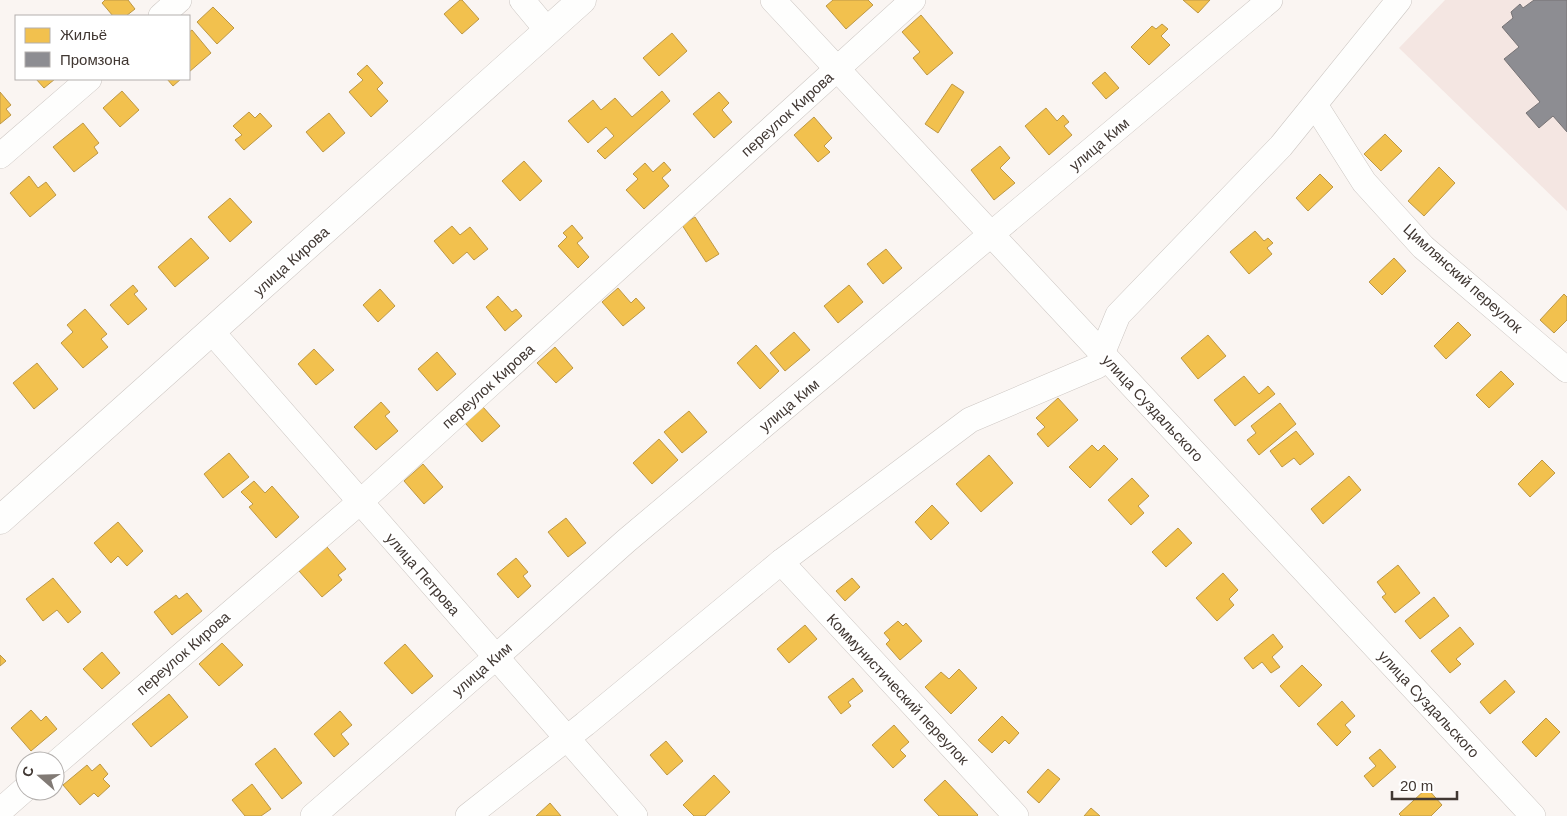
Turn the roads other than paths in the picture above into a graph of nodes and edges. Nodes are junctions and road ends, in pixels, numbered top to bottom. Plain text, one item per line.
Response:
1 (179, 0) edge
2 (522, 0) edge
3 (582, 0) edge
4 (773, 0) edge
5 (913, 0) edge
6 (1270, 0) edge
7 (1400, 0) edge
8 (162, 15) edge
9 (548, 30) junction
10 (837, 69) junction
11 (88, 80) edge
12 (1315, 104) junction
13 (0, 156) edge
14 (991, 234) junction
15 (212, 332) junction
16 (1102, 353) junction
17 (1567, 370) edge
18 (360, 502) junction
19 (0, 520) edge
20 (781, 562) junction
21 (496, 657) junction
22 (567, 738) junction
23 (65, 755) edge
24 (15, 798) edge
25 (0, 811) edge
26 (312, 816) edge
27 (468, 816) edge
28 (635, 816) edge
29 (1016, 816) edge
30 (1533, 816) edge

1 - 8 street
2 - 9 street
3 - 9 street, улица Кирова
4 - 10 street, улица Суздальского
5 - 10 street, переулок Кирова
6 - 14 street, улица Ким
7 - 12 street
9 - 15 street, улица Кирова
10 - 14 street, улица Суздальского
10 - 18 street, переулок Кирова
11 - 13 street
12 - 16 street
12 - 17 street, Цимлянский переулок
14 - 16 street, улица Суздальского
14 - 21 street, улица Ким
15 - 18 street, улица Петрова
15 - 19 street, улица Кирова
16 - 20 street
16 - 30 street, улица Суздальского
18 - 21 street, улица Петрова
18 - 23 street, переулок Кирова
20 - 22 street
20 - 29 street, Коммунистический переулок
21 - 22 street, улица Петрова
21 - 26 street, улица Ким
22 - 27 street
22 - 28 street, улица Петрова
24 - 25 street

